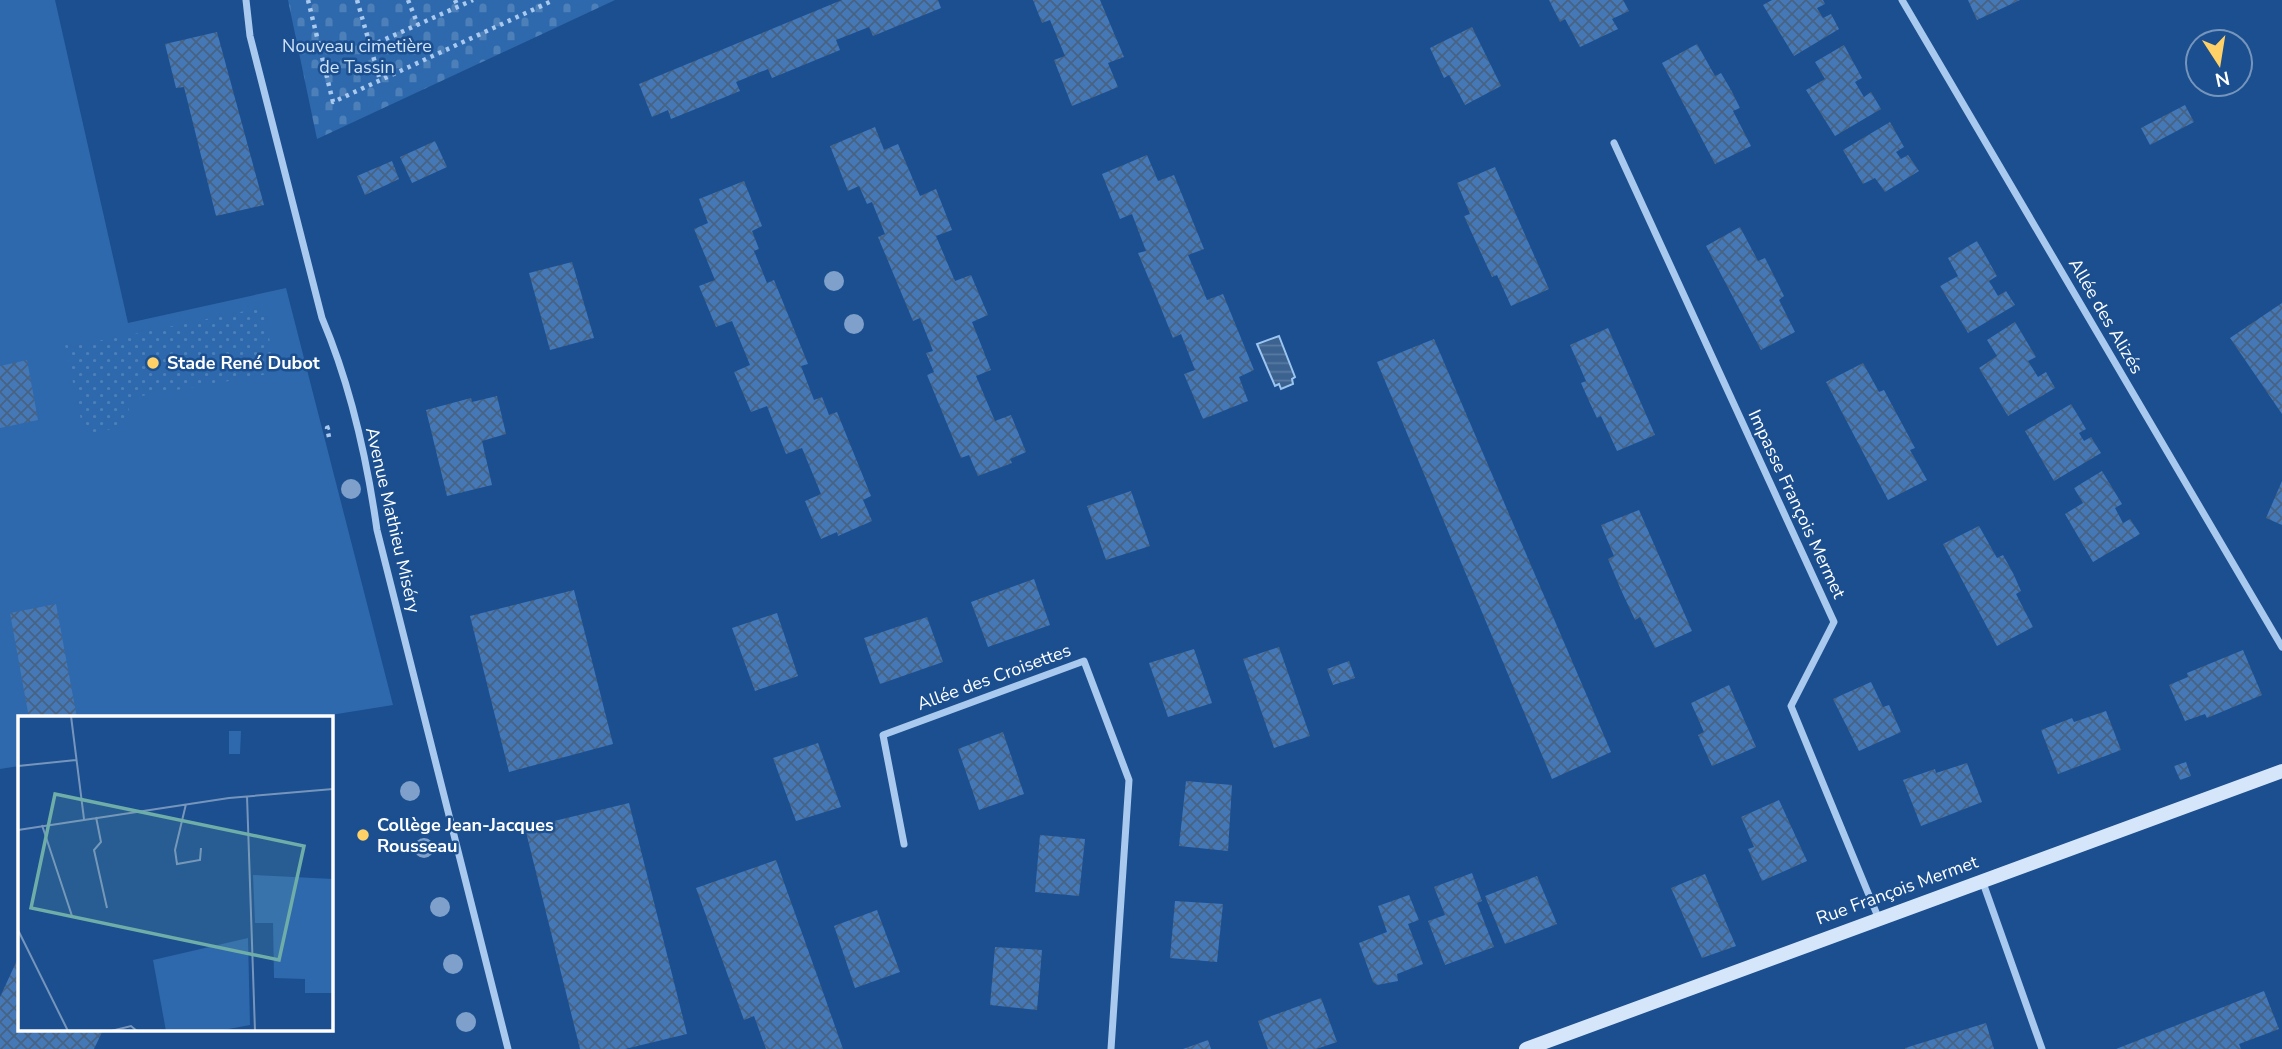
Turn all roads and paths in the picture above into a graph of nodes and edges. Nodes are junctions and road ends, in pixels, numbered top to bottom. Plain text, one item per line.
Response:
1 (246, 0) edge
2 (308, 0) edge
3 (357, 0) edge
4 (408, 0) edge
5 (455, 0) edge
6 (473, 0) edge
7 (554, 0) edge
8 (1902, 0) edge
9 (458, 7) junction
10 (418, 25) junction
11 (370, 46) junction
12 (380, 80) junction
13 (1614, 144) dead end
14 (2282, 647) edge
15 (2282, 771) edge
16 (904, 844) dead end
17 (1982, 880) junction
18 (1878, 917) junction
19 (509, 1049) edge
20 (1111, 1049) edge
21 (1526, 1049) edge
22 (2042, 1049) edge

1 - 19 street, Avenue Mathieu Miséry
2 - 12 path
3 - 11 path
4 - 10 path
5 - 9 path
6 - 9 path
7 - 12 path
8 - 14 street, Allée des Alizés
9 - 10 path
10 - 11 path
11 - 12 path
13 - 18 street, Impasse François Mermet
15 - 17 main road, Rue François Mermet
16 - 20 street, Allée des Croisettes
17 - 18 main road, Rue François Mermet
17 - 22 street
18 - 21 main road, Rue François Mermet

